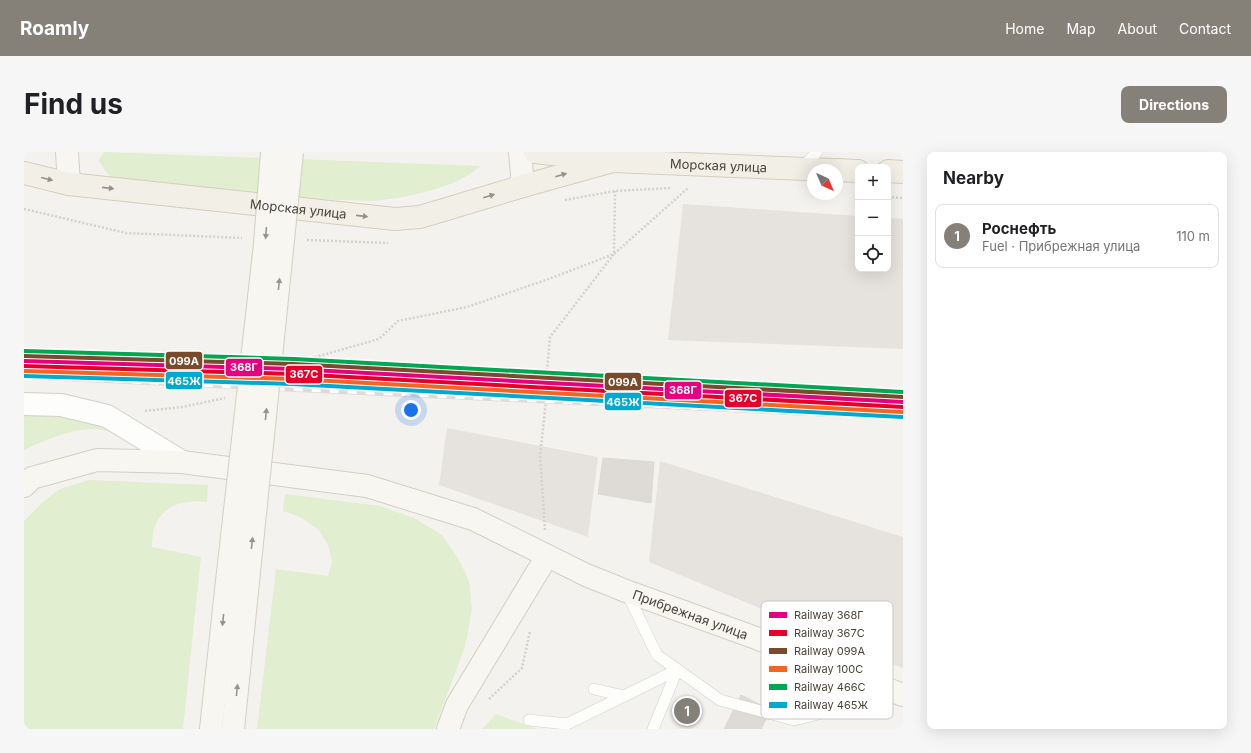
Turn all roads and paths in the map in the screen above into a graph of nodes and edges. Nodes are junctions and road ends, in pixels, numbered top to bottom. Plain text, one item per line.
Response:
1 (66, 152) edge
2 (272, 152) edge
3 (292, 152) edge
4 (520, 152) edge
5 (535, 152) edge
6 (817, 152) edge
7 (612, 156) edge
8 (801, 169) junction
9 (807, 169) edge
10 (843, 170) edge
11 (855, 171) edge
12 (891, 171) edge
13 (903, 172) edge
14 (24, 173) edge
15 (69, 184) junction
16 (523, 186) junction
17 (696, 188) dead end
18 (615, 191) dead end
19 (891, 197) edge
20 (903, 198) edge
21 (614, 254) junction
22 (293, 370) dead end
23 (227, 398) dead end
24 (24, 404) edge
25 (144, 412) dead end
26 (540, 456) dead end
27 (182, 462) junction
28 (24, 486) edge
29 (547, 556) junction
30 (238, 582) junction
31 (626, 591) junction
32 (761, 640) edge
33 (522, 668) dead end
34 (677, 670) junction
35 (594, 689) dead end
36 (624, 696) junction
37 (484, 705) dead end
38 (761, 711) edge
39 (529, 720) dead end
40 (211, 729) edge
41 (233, 729) edge
42 (448, 729) edge
43 (653, 729) edge

1 - 15 main road
2 -> 30 main road, bridge
30 -> 3 main road, bridge
4 - 16 main road
5 - 7 main road, Морская улица
6 - 8 lane
7 - 8 main road, Морская улица
16 -> 7 main road, Морская улица
8 - 9 main road, Морская улица
10 - 11 main road
12 - 13 main road
14 -> 15 main road, Морская улица
15 -> 16 main road, Морская улица
17 - 21 path
18 - 21 path
19 - 20 path
21 - 22 path
21 - 26 path
23 - 25 path
24 - 27 street
27 - 28 main road, Прибрежная улица
27 - 29 main road, Прибрежная улица
29 - 31 main road, Прибрежная улица
29 - 42 main road
30 -> 40 main road
41 -> 30 main road
31 - 32 main road, Прибрежная улица
31 - 34 lane
33 - 37 path
34 - 36 lane
34 - 38 lane
34 - 43 lane
35 - 36 lane
36 - 39 lane

